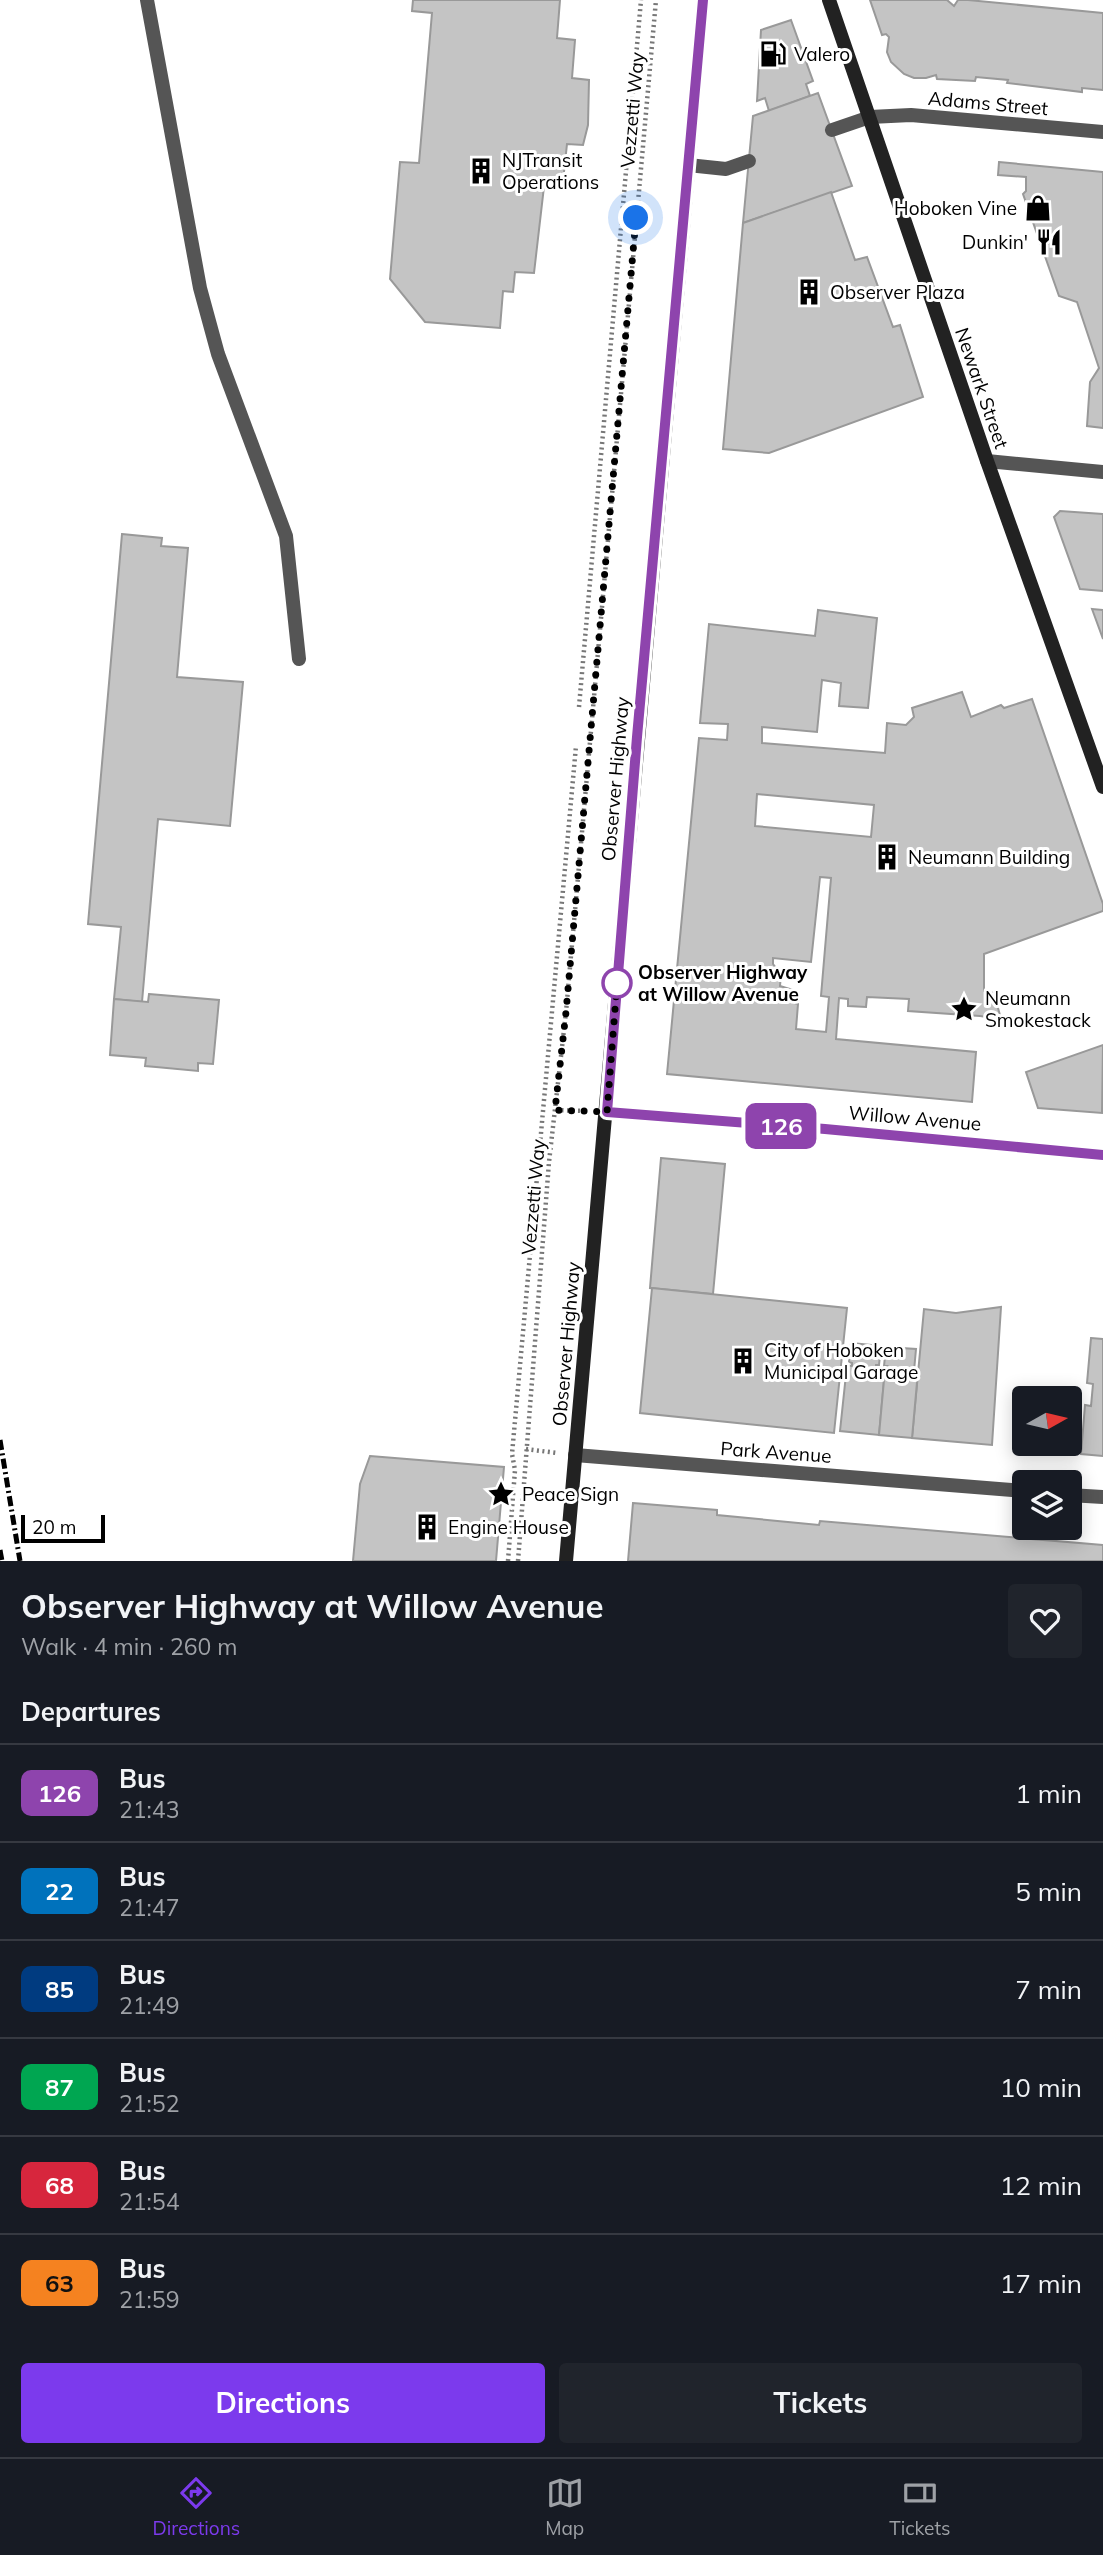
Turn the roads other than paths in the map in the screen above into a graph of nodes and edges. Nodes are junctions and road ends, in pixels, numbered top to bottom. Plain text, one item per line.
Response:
1 (147, 0) edge
2 (703, 0) edge
3 (829, 0) edge
4 (870, 117) junction
5 (832, 130) dead end
6 (1103, 132) edge
7 (749, 161) dead end
8 (688, 166) junction
9 (986, 461) junction
10 (1103, 472) edge
11 (299, 659) dead end
12 (1103, 787) edge
13 (607, 1112) junction
14 (1103, 1155) edge
15 (575, 1455) junction
16 (1012, 1490) edge
17 (1082, 1496) edge
18 (1103, 1497) edge
19 (566, 1561) edge

1 - 11 street
2 - 8 main road, Observer Highway
3 - 4 main road, Newark Street
4 - 5 street, Adams Street
4 - 6 street, Adams Street
4 - 9 main road, Newark Street
7 - 8 street
8 - 13 main road, Observer Highway
9 - 10 street
9 - 12 main road, Newark Street
13 - 14 main road, Willow Avenue
13 - 15 main road, Observer Highway
15 - 16 street, Park Avenue
15 - 19 main road, Observer Highway
17 - 18 street

